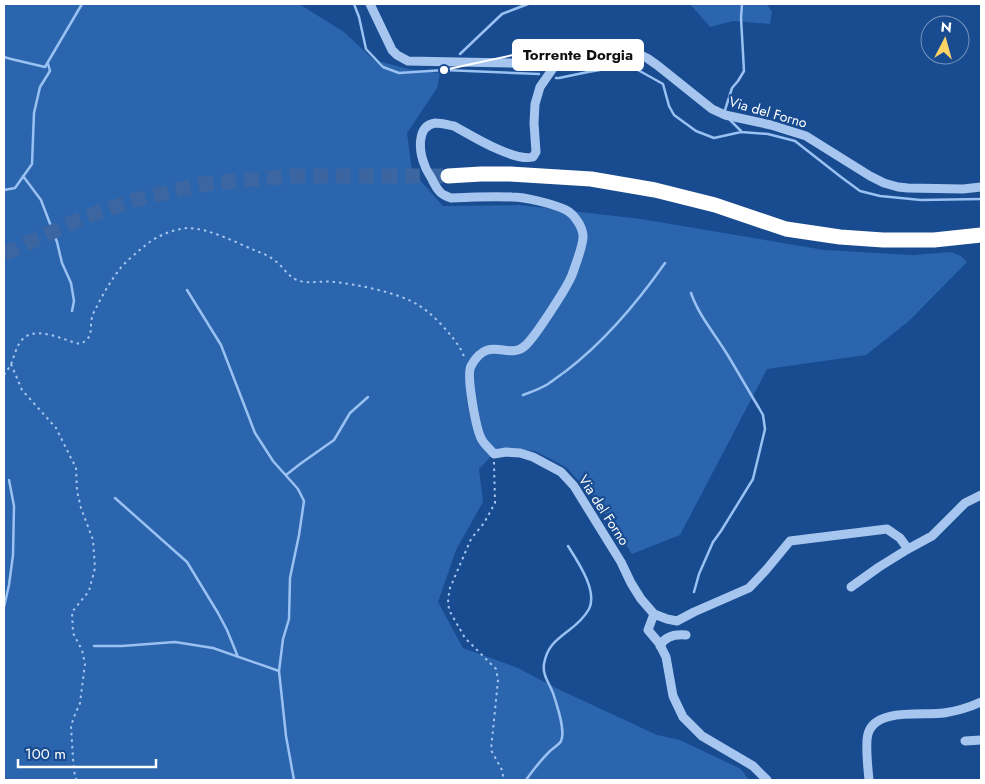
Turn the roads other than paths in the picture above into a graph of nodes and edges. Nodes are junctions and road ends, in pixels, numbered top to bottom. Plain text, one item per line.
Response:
1 (370, 4) edge
2 (556, 64) junction
3 (448, 176) tunnel mouth
4 (981, 187) edge
5 (981, 235) edge
6 (981, 495) edge
7 (908, 549) junction
8 (851, 586) dead end
9 (654, 614) junction
10 (686, 634) dead end
11 (660, 646) junction
12 (981, 702) edge
13 (981, 740) edge
14 (965, 741) dead end
15 (768, 780) edge
16 (869, 780) edge

1 - 2 street, Via del Forno
2 - 4 street, Via del Forno
2 - 9 street, Via del Forno
3 - 5 highway
6 - 7 street
7 - 8 street
7 - 9 street
9 - 11 street
10 - 11 street
11 - 15 street
12 - 16 street
13 - 14 street

